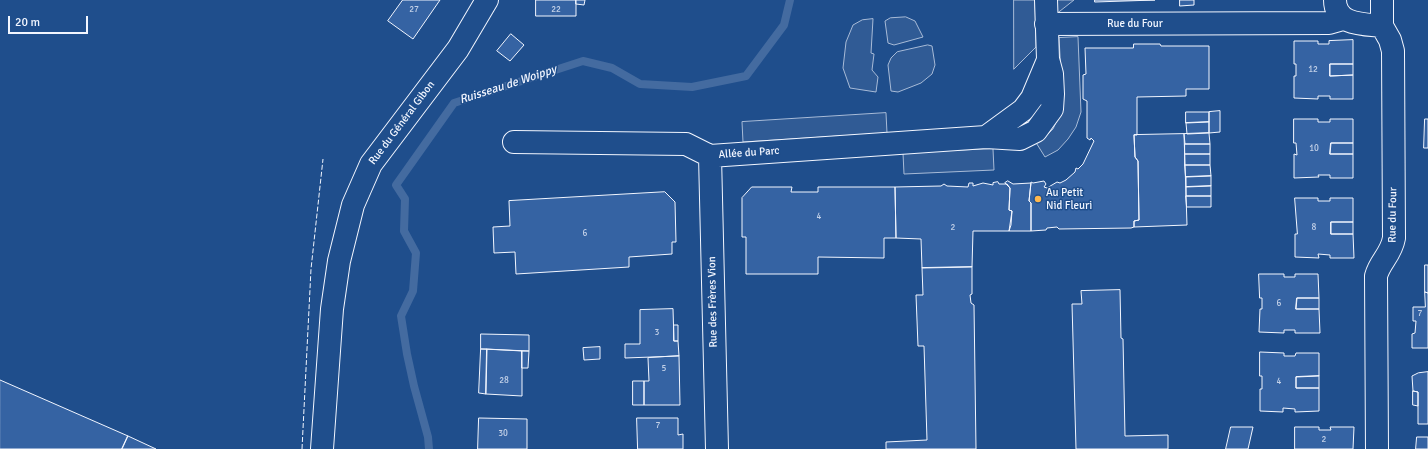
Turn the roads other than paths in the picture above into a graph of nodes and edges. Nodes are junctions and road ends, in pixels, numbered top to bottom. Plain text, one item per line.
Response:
1 (487, 0) edge
2 (1046, 0) edge
3 (1382, 0) edge
4 (1339, 9) edge
5 (1046, 24) junction
6 (1382, 26) junction
7 (1048, 59) junction
8 (986, 137) junction
9 (514, 142) dead end
10 (710, 156) junction
11 (322, 449) edge
12 (716, 449) edge
13 (1377, 449) edge

1 - 11 street, Rue du Général Gibon
2 - 5 street
3 - 6 street, Rue du Four
4 - 5 street, Rue du Four
4 - 6 street, Rue du Four
5 - 7 street
6 - 13 street, Rue du Four
7 - 8 street
7 - 8 street, Allée du Parc
8 - 10 street, Allée du Parc
9 - 10 street, Allée du Parc
10 - 12 street, Rue des Frères Vion

